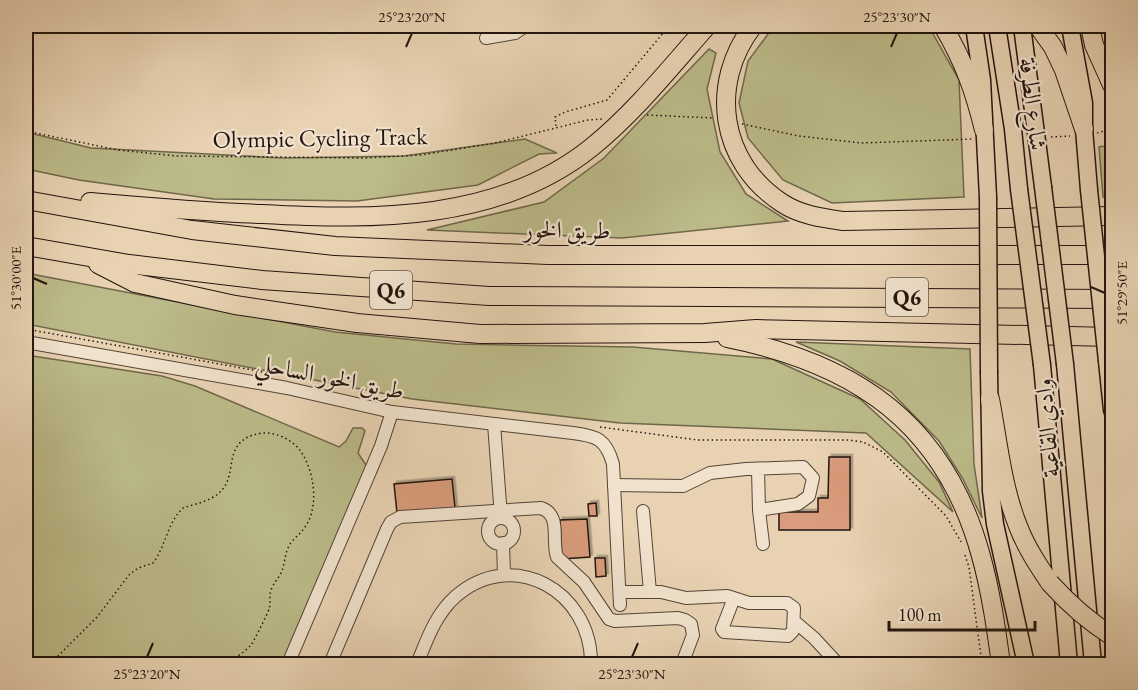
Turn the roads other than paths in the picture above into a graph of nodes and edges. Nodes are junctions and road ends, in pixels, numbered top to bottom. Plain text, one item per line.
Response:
1 (525, 26) edge
2 (707, 26) edge
3 (753, 26) edge
4 (943, 26) edge
5 (974, 26) edge
6 (997, 26) edge
7 (1022, 26) edge
8 (1038, 26) edge
9 (1070, 26) edge
10 (1090, 26) edge
11 (486, 38) dead end
12 (1113, 84) edge
13 (1080, 132) junction
14 (981, 135) junction
15 (1043, 187) joint
16 (1019, 189) joint
17 (26, 200) edge
18 (59, 207) junction
19 (1113, 216) edge
20 (26, 246) edge
21 (1113, 255) edge
22 (82, 256) junction
23 (1113, 299) edge
24 (705, 333) junction
25 (1113, 337) edge
26 (26, 342) edge
27 (990, 399) junction
28 (1113, 410) edge
29 (392, 412) junction
30 (494, 424) junction
31 (758, 469) junction
32 (614, 485) junction
33 (759, 510) junction
34 (643, 511) dead end
35 (501, 515) junction
36 (503, 543) junction
37 (763, 544) dead end
38 (504, 575) junction
39 (650, 592) junction
40 (734, 598) junction
41 (794, 621) junction
42 (1113, 636) edge
43 (288, 664) edge
44 (330, 664) edge
45 (417, 664) edge
46 (591, 664) edge
47 (682, 664) edge
48 (838, 664) edge
49 (1001, 664) edge
50 (1026, 664) edge
51 (1070, 664) edge
52 (1093, 664) edge

1 - 11 street
2 - 18 highway
3 - 19 highway
4 - 14 highway
5 - 14 main road
6 - 16 main road, شارع الطرفة
7 - 15 main road, شارع الطرفة
8 - 13 highway
9 - 13 main road
10 - 12 highway
13 - 28 main road, bridge
14 - 27 main road, bridge
15 - 52 main road, وادي القاعية, bridge
16 - 51 main road, وادي القاعية, bridge
17 - 18 highway, طريق الخور / Q6
18 - 21 highway, طريق الخور / Q6
20 - 22 highway, Q6
22 - 23 highway, Q6
22 - 24 highway
24 - 25 highway
24 - 49 highway
26 - 29 street, طريق الخور الساحلي
27 - 42 highway, bridge
27 - 50 main road
29 - 30 street, طريق الخور الساحلي
29 - 43 street
30 - 32 street, طريق الخور الساحلي
30 - 35 street
31 - 32 street
31 - 33 street
31 - 33 street
32 - 39 street
33 - 37 street
34 - 39 street
35 - 36 street
35 - 36 street
35 - 44 street
35 - 47 street
36 - 38 street
38 - 45 street
38 - 46 street
39 - 40 street
40 - 41 street
40 - 41 street
41 - 48 street

